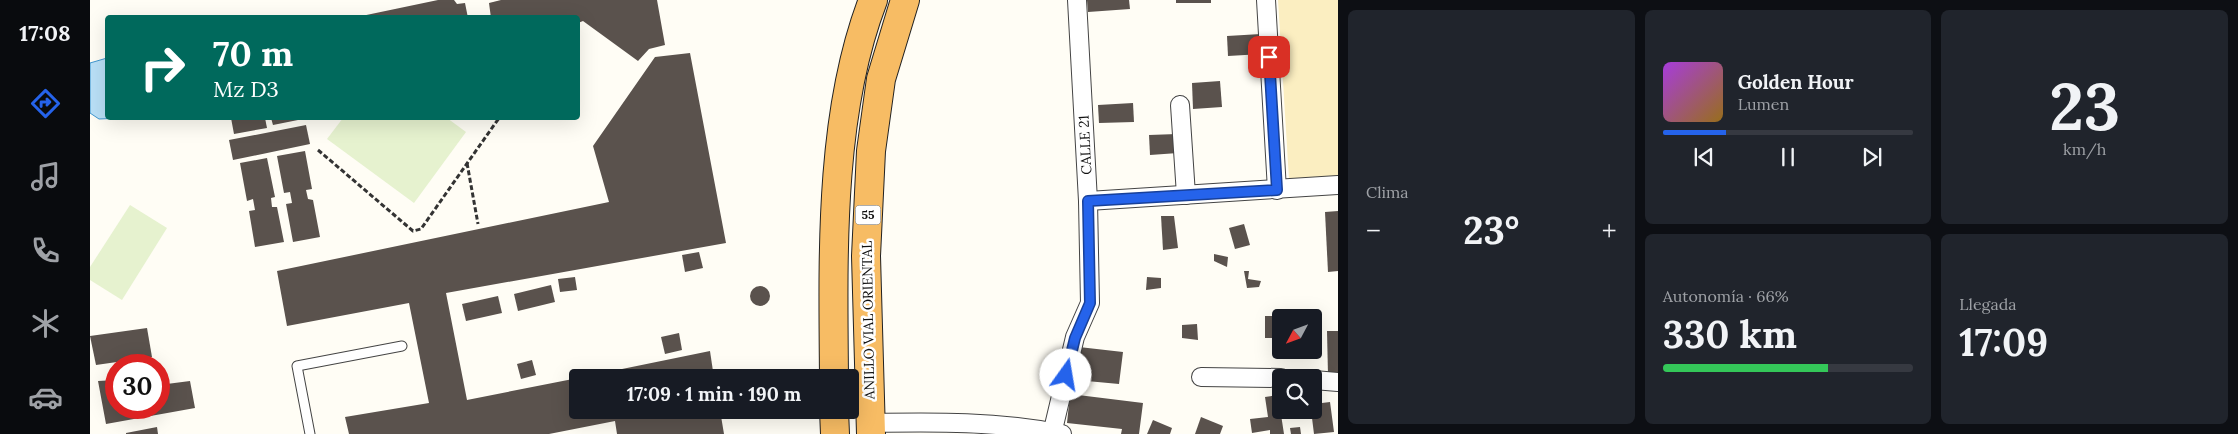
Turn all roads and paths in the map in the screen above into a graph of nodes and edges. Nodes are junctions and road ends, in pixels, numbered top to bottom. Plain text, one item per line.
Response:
1 (873, 0) edge
2 (905, 0) edge
3 (1077, 0) edge
4 (1266, 0) edge
5 (1180, 105) dead end
6 (498, 120) edge
7 (318, 150) dead end
8 (467, 163) junction
9 (1338, 185) edge
10 (1277, 190) junction
11 (1186, 195) junction
12 (1088, 201) junction
13 (478, 224) dead end
14 (402, 346) dead end
15 (834, 369) edge
16 (1201, 377) dead end
17 (1272, 378) edge
18 (1322, 381) edge
19 (1338, 382) edge
20 (834, 419) edge
21 (871, 429) edge
22 (1055, 433) edge
23 (310, 434) edge
24 (835, 434) edge

1 - 15 highway, 55
2 - 21 highway, ANILLO VIAL ORIENTAL / 55
3 - 12 street, CALLE 21
4 - 10 street
5 - 11 street
6 - 8 path
7 - 8 path
8 - 13 path
9 - 10 street
10 - 11 street
11 - 12 street
12 - 22 street, CALLE 21
14 - 23 lane
16 - 17 street
18 - 19 street
20 - 24 highway
21 - 22 street

